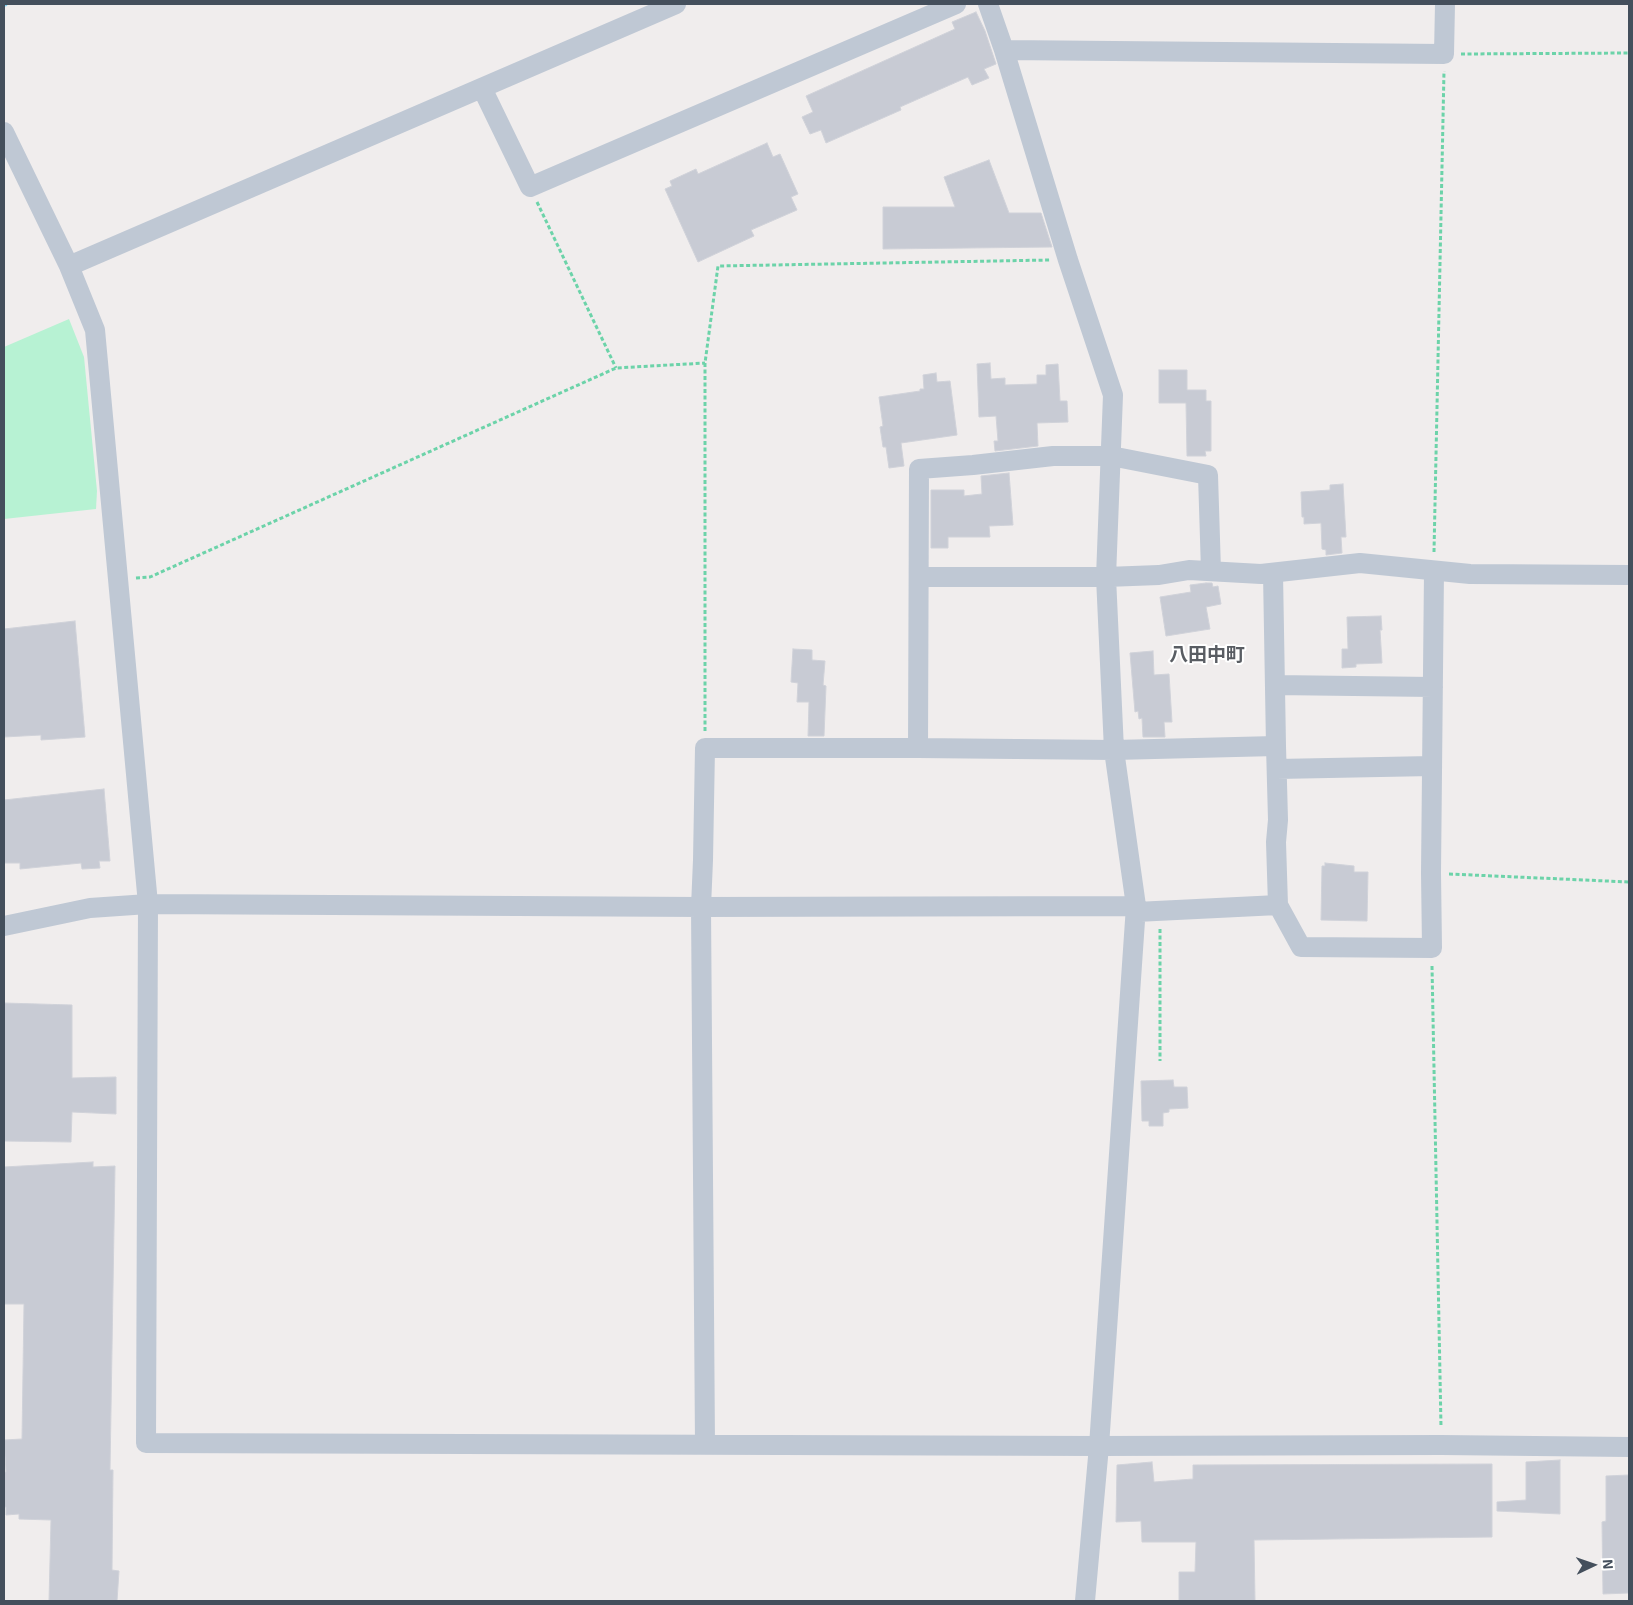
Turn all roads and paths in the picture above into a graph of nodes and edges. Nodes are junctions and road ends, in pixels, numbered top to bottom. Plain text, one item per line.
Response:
1 (676, 4) edge
2 (956, 4) edge
3 (988, 4) edge
4 (1445, 4) edge
5 (1004, 50) junction
6 (1629, 53) edge
7 (1444, 54) junction
8 (482, 88) junction
9 (4, 132) edge
10 (530, 188) junction
11 (1068, 260) junction
12 (69, 266) junction
13 (705, 363) junction
14 (616, 368) junction
15 (1110, 456) junction
16 (1434, 570) junction
17 (1211, 571) junction
18 (1273, 573) junction
19 (1629, 575) edge
20 (919, 577) junction
21 (1106, 577) junction
22 (118, 578) junction
23 (1275, 685) junction
24 (1433, 687) junction
25 (1276, 746) junction
26 (705, 748) junction
27 (918, 748) junction
28 (1114, 750) junction
29 (1432, 766) junction
30 (1277, 769) junction
31 (1431, 873) junction
32 (1629, 882) edge
33 (148, 904) junction
34 (1278, 905) junction
35 (701, 907) junction
36 (1136, 909) junction
37 (1160, 911) junction
38 (4, 926) edge
39 (1432, 948) junction
40 (1160, 1061) dead end
41 (705, 1445) junction
42 (1441, 1445) junction
43 (1099, 1446) junction
44 (1629, 1447) edge
45 (1086, 1601) edge

1 - 8 street
2 - 10 street
3 - 5 street
4 - 7 street
5 - 7 street
5 - 11 street
6 - 7 path
7 - 16 path
8 - 10 street
8 - 12 street
9 - 12 street
10 - 14 path
11 - 13 path
11 - 15 street
12 - 22 street
13 - 14 path
13 - 26 path
14 - 22 path
15 - 17 street
15 - 20 street
15 - 21 street
16 - 18 street
16 - 19 street
16 - 24 street
17 - 18 street
17 - 21 street
18 - 23 street
20 - 21 street
20 - 27 street
21 - 28 street
22 - 33 street
23 - 24 street
23 - 25 street
24 - 29 street
25 - 28 street
25 - 30 street
26 - 27 street
26 - 35 street
27 - 28 street
28 - 36 street
29 - 30 street
29 - 31 street
30 - 34 street
31 - 32 path
31 - 39 street
33 - 35 street
33 - 38 street
33 - 41 street
34 - 37 street
34 - 39 street
35 - 36 street
35 - 41 street
36 - 37 street
36 - 43 street
37 - 40 path
39 - 42 path
41 - 43 street
42 - 43 street
42 - 44 street
43 - 45 street

